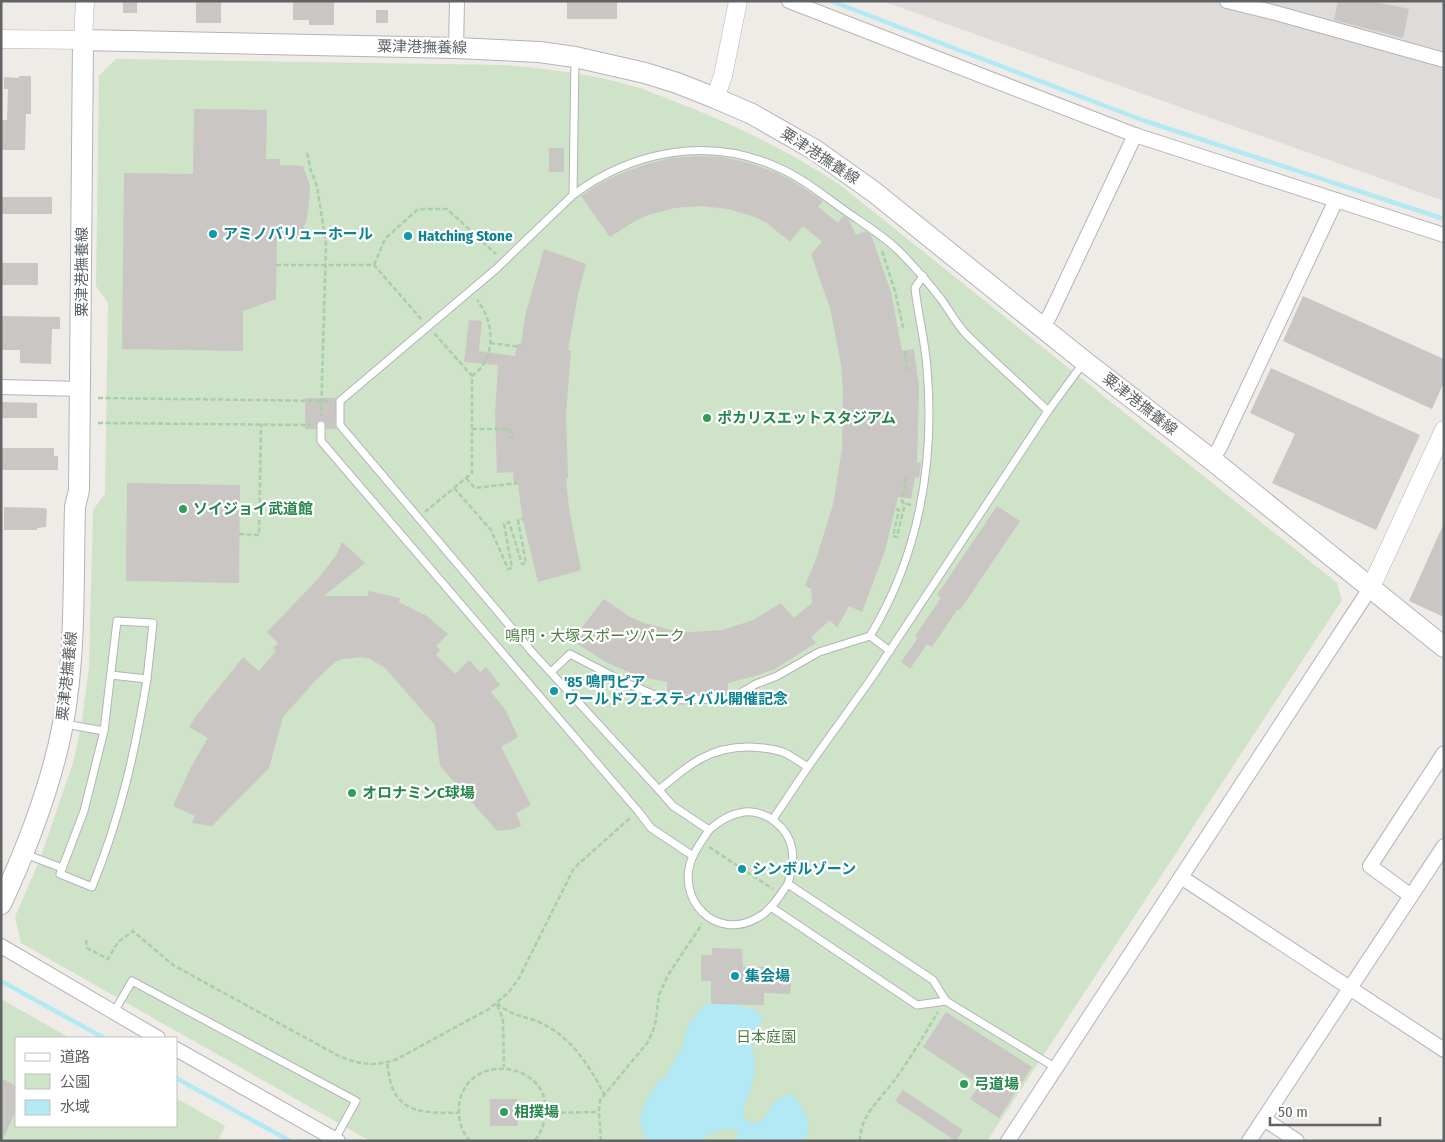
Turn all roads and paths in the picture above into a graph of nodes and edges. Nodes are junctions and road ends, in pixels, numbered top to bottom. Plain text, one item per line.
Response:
1 (85, 1) edge
2 (457, 1) edge
3 (738, 1) edge
4 (788, 1) edge
5 (1227, 1) edge
6 (1, 39) edge
7 (84, 40) junction
8 (456, 48) junction
9 (575, 57) junction
10 (1444, 60) edge
11 (715, 98) junction
12 (1134, 135) junction
13 (307, 153) dead end
14 (573, 195) junction
15 (1336, 200) junction
16 (1444, 235) edge
17 (882, 251) dead end
18 (504, 261) junction
19 (276, 265) dead end
20 (326, 265) junction
21 (374, 266) junction
22 (923, 276) junction
23 (470, 291) junction
24 (428, 326) junction
25 (1042, 327) junction
26 (899, 328) dead end
27 (490, 343) junction
28 (520, 347) dead end
29 (905, 351) dead end
30 (1084, 361) junction
31 (907, 370) dead end
32 (472, 376) junction
33 (1, 387) edge
34 (90, 393) junction
35 (322, 401) junction
36 (340, 401) junction
37 (1048, 411) junction
38 (98, 423) dead end
39 (261, 424) junction
40 (321, 425) junction
41 (472, 429) junction
42 (1444, 430) edge
43 (516, 437) dead end
44 (1212, 460) junction
45 (906, 477) dead end
46 (466, 478) junction
47 (518, 483) dead end
48 (454, 488) junction
49 (902, 498) dead end
50 (905, 503) dead end
51 (896, 509) dead end
52 (418, 518) junction
53 (523, 519) dead end
54 (239, 534) dead end
55 (1371, 587) junction
56 (870, 636) junction
57 (1444, 647) edge
58 (890, 651) junction
59 (551, 672) junction
60 (111, 675) junction
61 (147, 679) junction
62 (63, 724) junction
63 (104, 731) junction
64 (1444, 753) edge
65 (808, 767) junction
66 (659, 790) junction
67 (638, 810) junction
68 (773, 819) junction
69 (710, 830) junction
70 (702, 842) junction
71 (1443, 847) edge
72 (24, 854) junction
73 (693, 856) junction
74 (62, 868) junction
75 (1181, 877) junction
76 (788, 884) junction
77 (780, 894) junction
78 (1411, 896) junction
79 (1, 904) edge
80 (771, 907) junction
81 (707, 917) junction
82 (86, 940) dead end
83 (1, 946) edge
84 (1351, 988) junction
85 (946, 1000) junction
86 (497, 1003) junction
87 (114, 1012) junction
88 (156, 1037) edge
89 (178, 1050) edge
90 (1444, 1050) edge
91 (387, 1063) junction
92 (504, 1067) junction
93 (1056, 1068) junction
94 (604, 1094) junction
95 (599, 1112) junction
96 (458, 1113) junction
97 (546, 1113) junction
98 (1264, 1119) junction
99 (336, 1140) edge
100 (1010, 1140) edge
101 (470, 1141) edge
102 (534, 1141) edge
103 (601, 1141) edge
104 (860, 1141) edge
105 (1249, 1141) edge
106 (1297, 1141) edge

1 - 7 street
2 - 8 street
3 - 11 street
4 - 12 street
5 - 10 street
6 - 7 street
7 - 8 main road, 粟津港撫養線
7 - 34 main road, 粟津港撫養線
8 - 9 main road, 粟津港撫養線
9 - 11 main road, 粟津港撫養線
9 - 14 lane
11 - 25 main road, 粟津港撫養線
12 - 15 street
12 - 25 street
13 - 20 path
14 - 18 lane
14 - 22 lane
15 - 16 street
15 - 44 street
17 - 26 path
18 - 21 path
18 - 23 lane
19 - 20 path
20 - 21 path
20 - 35 path
21 - 24 path
22 - 37 lane
22 - 56 lane
23 - 24 lane
23 - 27 path
24 - 32 path
24 - 36 lane
25 - 30 main road, 粟津港撫養線
27 - 28 path
27 - 32 path
29 - 31 path
30 - 37 lane
30 - 44 main road, 粟津港撫養線
32 - 41 path
33 - 34 street
34 - 35 path
34 - 62 main road, 粟津港撫養線
35 - 36 path
35 - 40 path
36 - 52 lane
37 - 58 lane
38 - 39 path
39 - 40 path
39 - 54 path
40 - 67 lane
41 - 43 path
41 - 46 path
42 - 55 street
44 - 55 main road, 粟津港撫養線
45 - 49 path
46 - 47 path
46 - 48 path
48 - 52 path
48 - 53 path
50 - 51 path
52 - 59 lane
55 - 57 main road, 粟津港撫養線
55 - 75 street
56 - 58 lane
56 - 59 lane
58 - 65 lane
59 - 66 lane
60 - 61 lane
60 - 61 lane
60 - 63 lane
61 - 74 lane
62 - 63 lane
62 - 72 main road, 粟津港撫養線
63 - 74 lane
64 - 78 street
65 - 66 lane
65 - 68 lane
66 - 69 lane
67 - 73 lane
67 - 86 path
68 - 69 lane
68 - 76 lane
69 - 70 lane
70 - 73 lane
70 - 77 path
71 - 78 street
72 - 74 lane
72 - 79 main road, 粟津港撫養線
73 - 81 lane
75 - 84 street
75 - 93 street
76 - 77 lane
76 - 85 lane
77 - 80 lane
78 - 84 street
80 - 81 lane
80 - 85 lane
81 - 94 path
82 - 91 path
83 - 87 street
84 - 90 street
84 - 98 street
85 - 93 lane
85 - 104 path
86 - 91 path
86 - 92 path
86 - 94 path
87 - 88 street
87 - 99 lane
89 - 99 street
91 - 96 path
92 - 96 path
92 - 97 path
93 - 100 street
94 - 95 path
95 - 97 path
95 - 103 path
96 - 101 path
97 - 102 path
98 - 105 street
98 - 106 street

